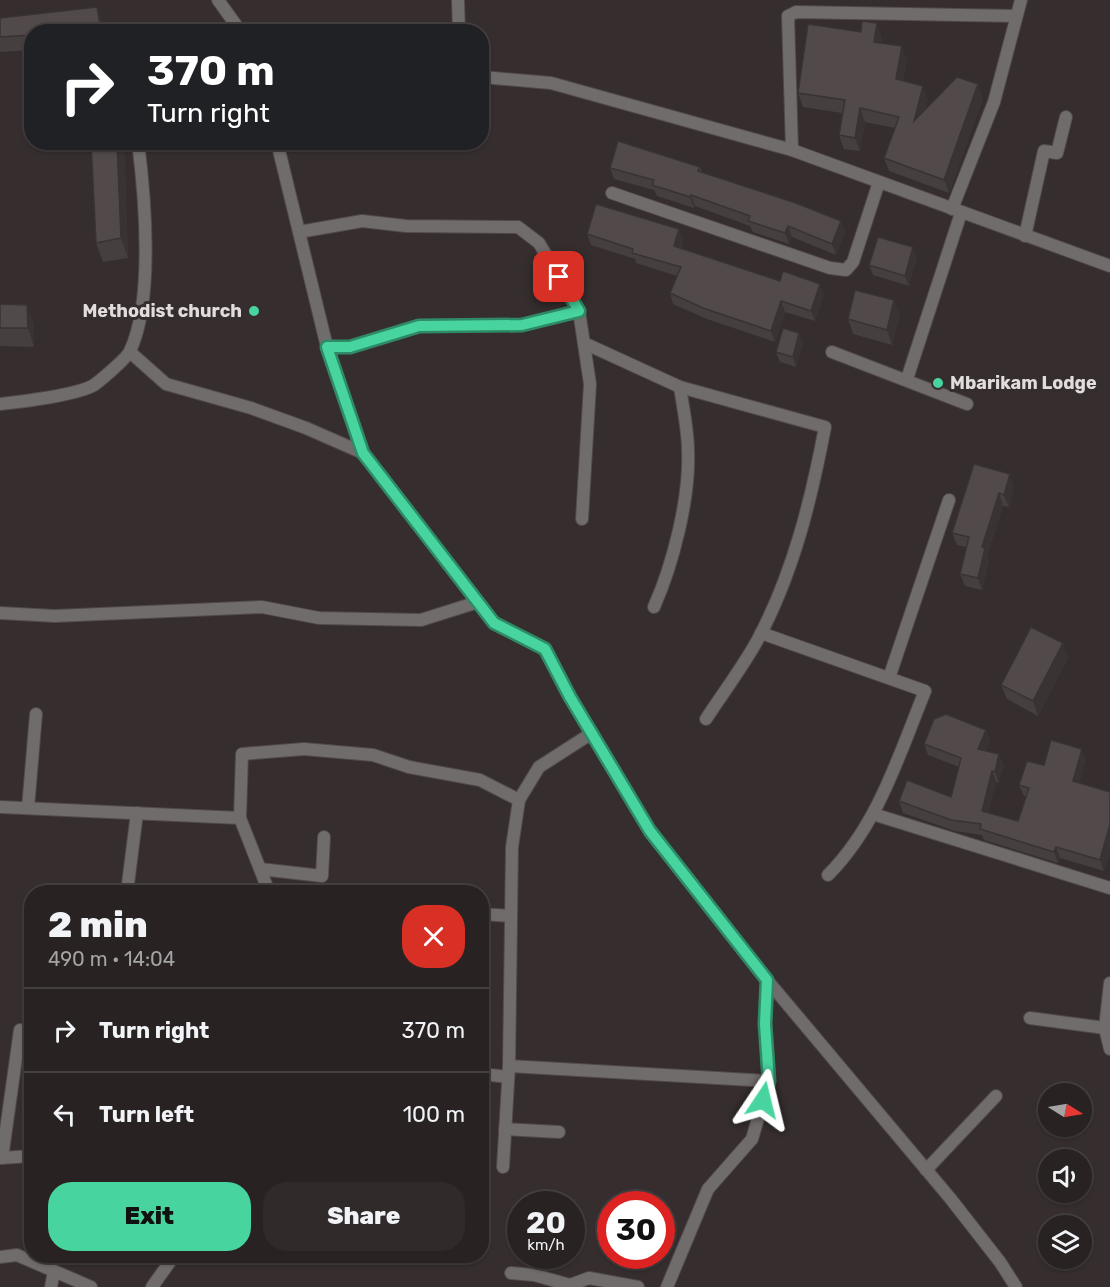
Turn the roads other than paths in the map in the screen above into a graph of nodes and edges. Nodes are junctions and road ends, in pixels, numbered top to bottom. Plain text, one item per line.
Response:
1 (218, 0) edge
2 (458, 0) edge
3 (790, 0) edge
4 (1021, 0) edge
5 (788, 16) junction
6 (1016, 16) junction
7 (235, 24) edge
8 (459, 24) edge
9 (489, 77) edge
10 (1066, 117) dead end
11 (139, 150) edge
12 (279, 150) edge
13 (792, 150) junction
14 (879, 183) junction
15 (612, 192) dead end
16 (957, 211) junction
17 (299, 232) junction
18 (1025, 236) junction
19 (1110, 266) edge
20 (579, 311) junction
21 (584, 343) junction
22 (327, 347) junction
23 (130, 352) junction
24 (832, 352) dead end
25 (907, 379) junction
26 (680, 387) junction
27 (0, 404) edge
28 (967, 404) dead end
29 (363, 453) junction
30 (949, 500) dead end
31 (582, 519) dead end
32 (478, 602) junction
33 (654, 608) dead end
34 (0, 613) edge
35 (761, 633) junction
36 (889, 678) junction
37 (36, 714) dead end
38 (706, 719) dead end
39 (592, 733) junction
40 (519, 800) junction
41 (0, 807) edge
42 (28, 808) junction
43 (137, 813) junction
44 (873, 814) junction
45 (240, 818) junction
46 (324, 837) dead end
47 (260, 869) junction
48 (828, 875) dead end
49 (128, 885) edge
50 (266, 885) edge
51 (1110, 888) edge
52 (489, 914) edge
53 (511, 916) junction
54 (767, 980) junction
55 (1110, 983) edge
56 (1030, 1018) dead end
57 (1105, 1028) junction
58 (20, 1030) dead end
59 (1110, 1049) edge
60 (508, 1071) junction
61 (489, 1073) edge
62 (769, 1081) junction
63 (996, 1096) dead end
64 (505, 1129) junction
65 (559, 1132) dead end
66 (24, 1157) edge
67 (1, 1158) edge
68 (503, 1167) dead end
69 (926, 1170) junction
70 (0, 1257) edge
71 (24, 1258) edge
72 (36, 1263) edge
73 (169, 1263) edge
74 (54, 1271) junction
75 (511, 1273) dead end
76 (51, 1287) edge
77 (91, 1287) edge
78 (153, 1287) edge
79 (638, 1287) edge
80 (667, 1287) edge
81 (1016, 1287) edge

1 - 7 street
2 - 8 street
3 - 5 street
4 - 6 street
5 - 6 street
5 - 13 street
6 - 16 street
9 - 13 street
10 - 18 street
11 - 23 street
12 - 17 street
13 - 14 street
14 - 15 street
14 - 16 street
16 - 18 street
16 - 25 street
17 - 20 street
17 - 22 street
18 - 19 street
20 - 21 street
20 - 22 street
21 - 26 street
21 - 31 street
22 - 29 street
23 - 27 street
23 - 29 street
24 - 25 street
25 - 28 street
26 - 33 street
26 - 35 street
29 - 32 street
30 - 36 street
32 - 34 street
32 - 39 street
35 - 36 street
35 - 38 street
36 - 44 street
37 - 42 street
39 - 40 street
39 - 54 street
40 - 45 street
40 - 53 street
41 - 42 street
42 - 43 street
43 - 45 street
43 - 49 street
44 - 48 street
44 - 51 street
45 - 47 street
46 - 47 street
47 - 50 street
52 - 53 street
53 - 60 street
54 - 62 street
54 - 69 street
55 - 57 street
56 - 57 street
57 - 59 street
58 - 67 street
60 - 61 street
60 - 62 street
60 - 64 street
62 - 80 street
63 - 69 street
64 - 65 street
64 - 68 street
66 - 67 street
69 - 81 street
70 - 71 street
72 - 74 street
73 - 78 street
74 - 76 street
74 - 77 street
75 - 79 street

